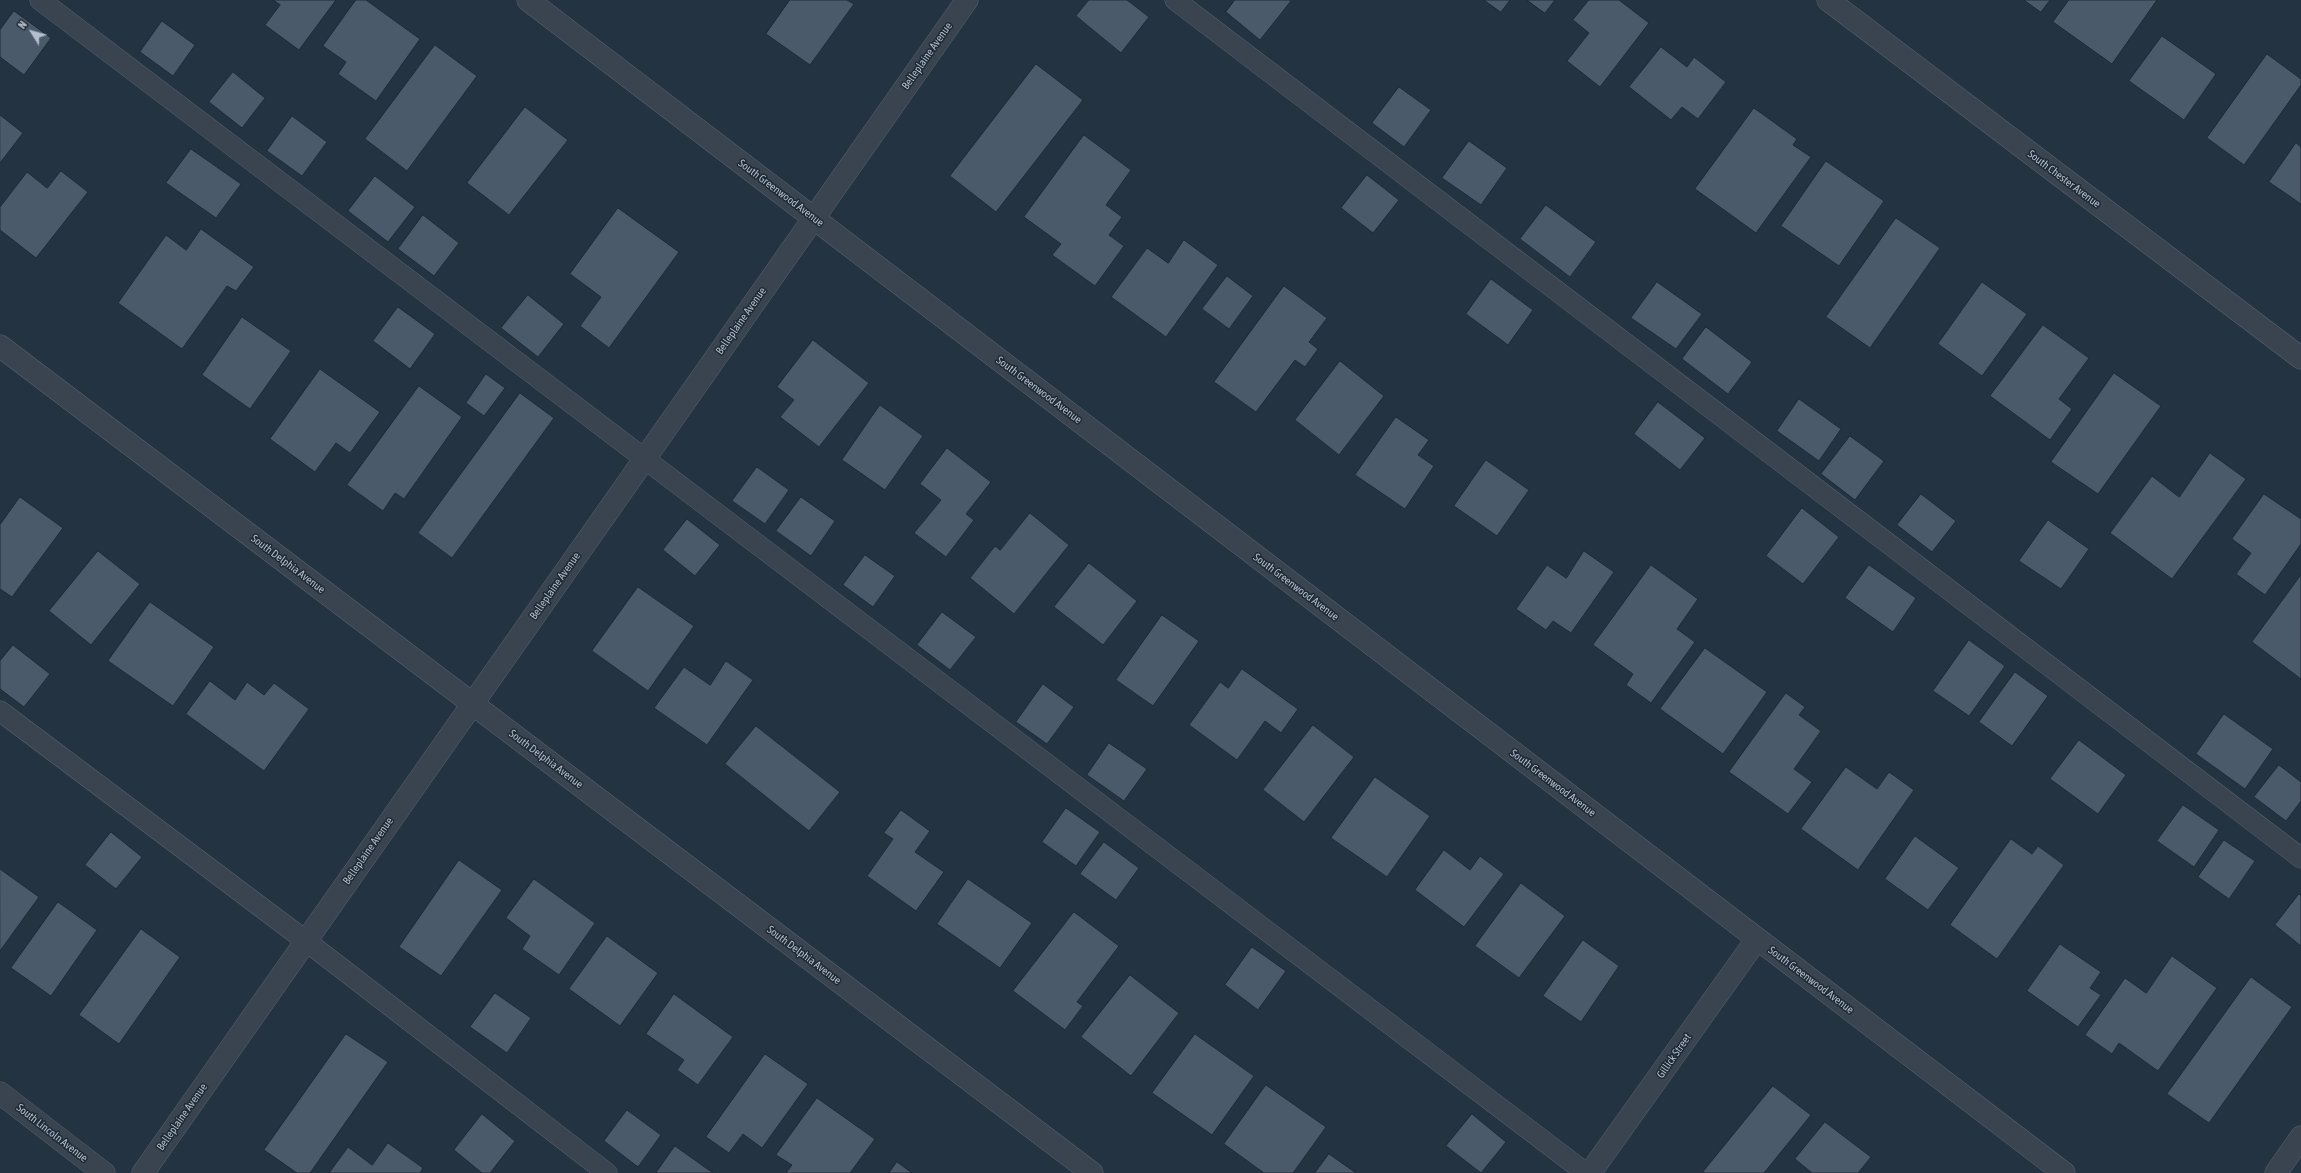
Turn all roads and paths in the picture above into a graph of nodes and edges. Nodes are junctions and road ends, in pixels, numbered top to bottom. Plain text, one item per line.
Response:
1 (40, 0) edge
2 (528, 0) edge
3 (967, 0) edge
4 (1175, 0) edge
5 (1828, 0) edge
6 (814, 218) junction
7 (0, 346) edge
8 (2301, 358) edge
9 (645, 458) junction
10 (472, 704) junction
11 (0, 711) edge
12 (2301, 858) edge
13 (1757, 939) junction
14 (306, 941) junction
15 (0, 1093) edge
16 (2301, 1137) edge
17 (104, 1173) edge
18 (143, 1173) edge
19 (607, 1173) edge
20 (1092, 1173) edge
21 (1586, 1173) edge
22 (1590, 1173) edge
23 (2064, 1173) edge
24 (2276, 1173) edge

1 - 9 lane
2 - 6 street, South Greenwood Avenue
3 - 6 street, Belleplaine Avenue
4 - 12 lane
5 - 8 street, South Chester Avenue
6 - 9 street, Belleplaine Avenue
6 - 13 street, South Greenwood Avenue
7 - 10 street, South Delphia Avenue
9 - 10 street, Belleplaine Avenue
9 - 21 lane
10 - 14 street, Belleplaine Avenue
10 - 20 street, South Delphia Avenue
11 - 14 lane
13 - 22 street, Gillick Street
13 - 23 street, South Greenwood Avenue
14 - 18 street, Belleplaine Avenue
14 - 19 lane
15 - 17 street, South Lincoln Avenue
16 - 24 street

